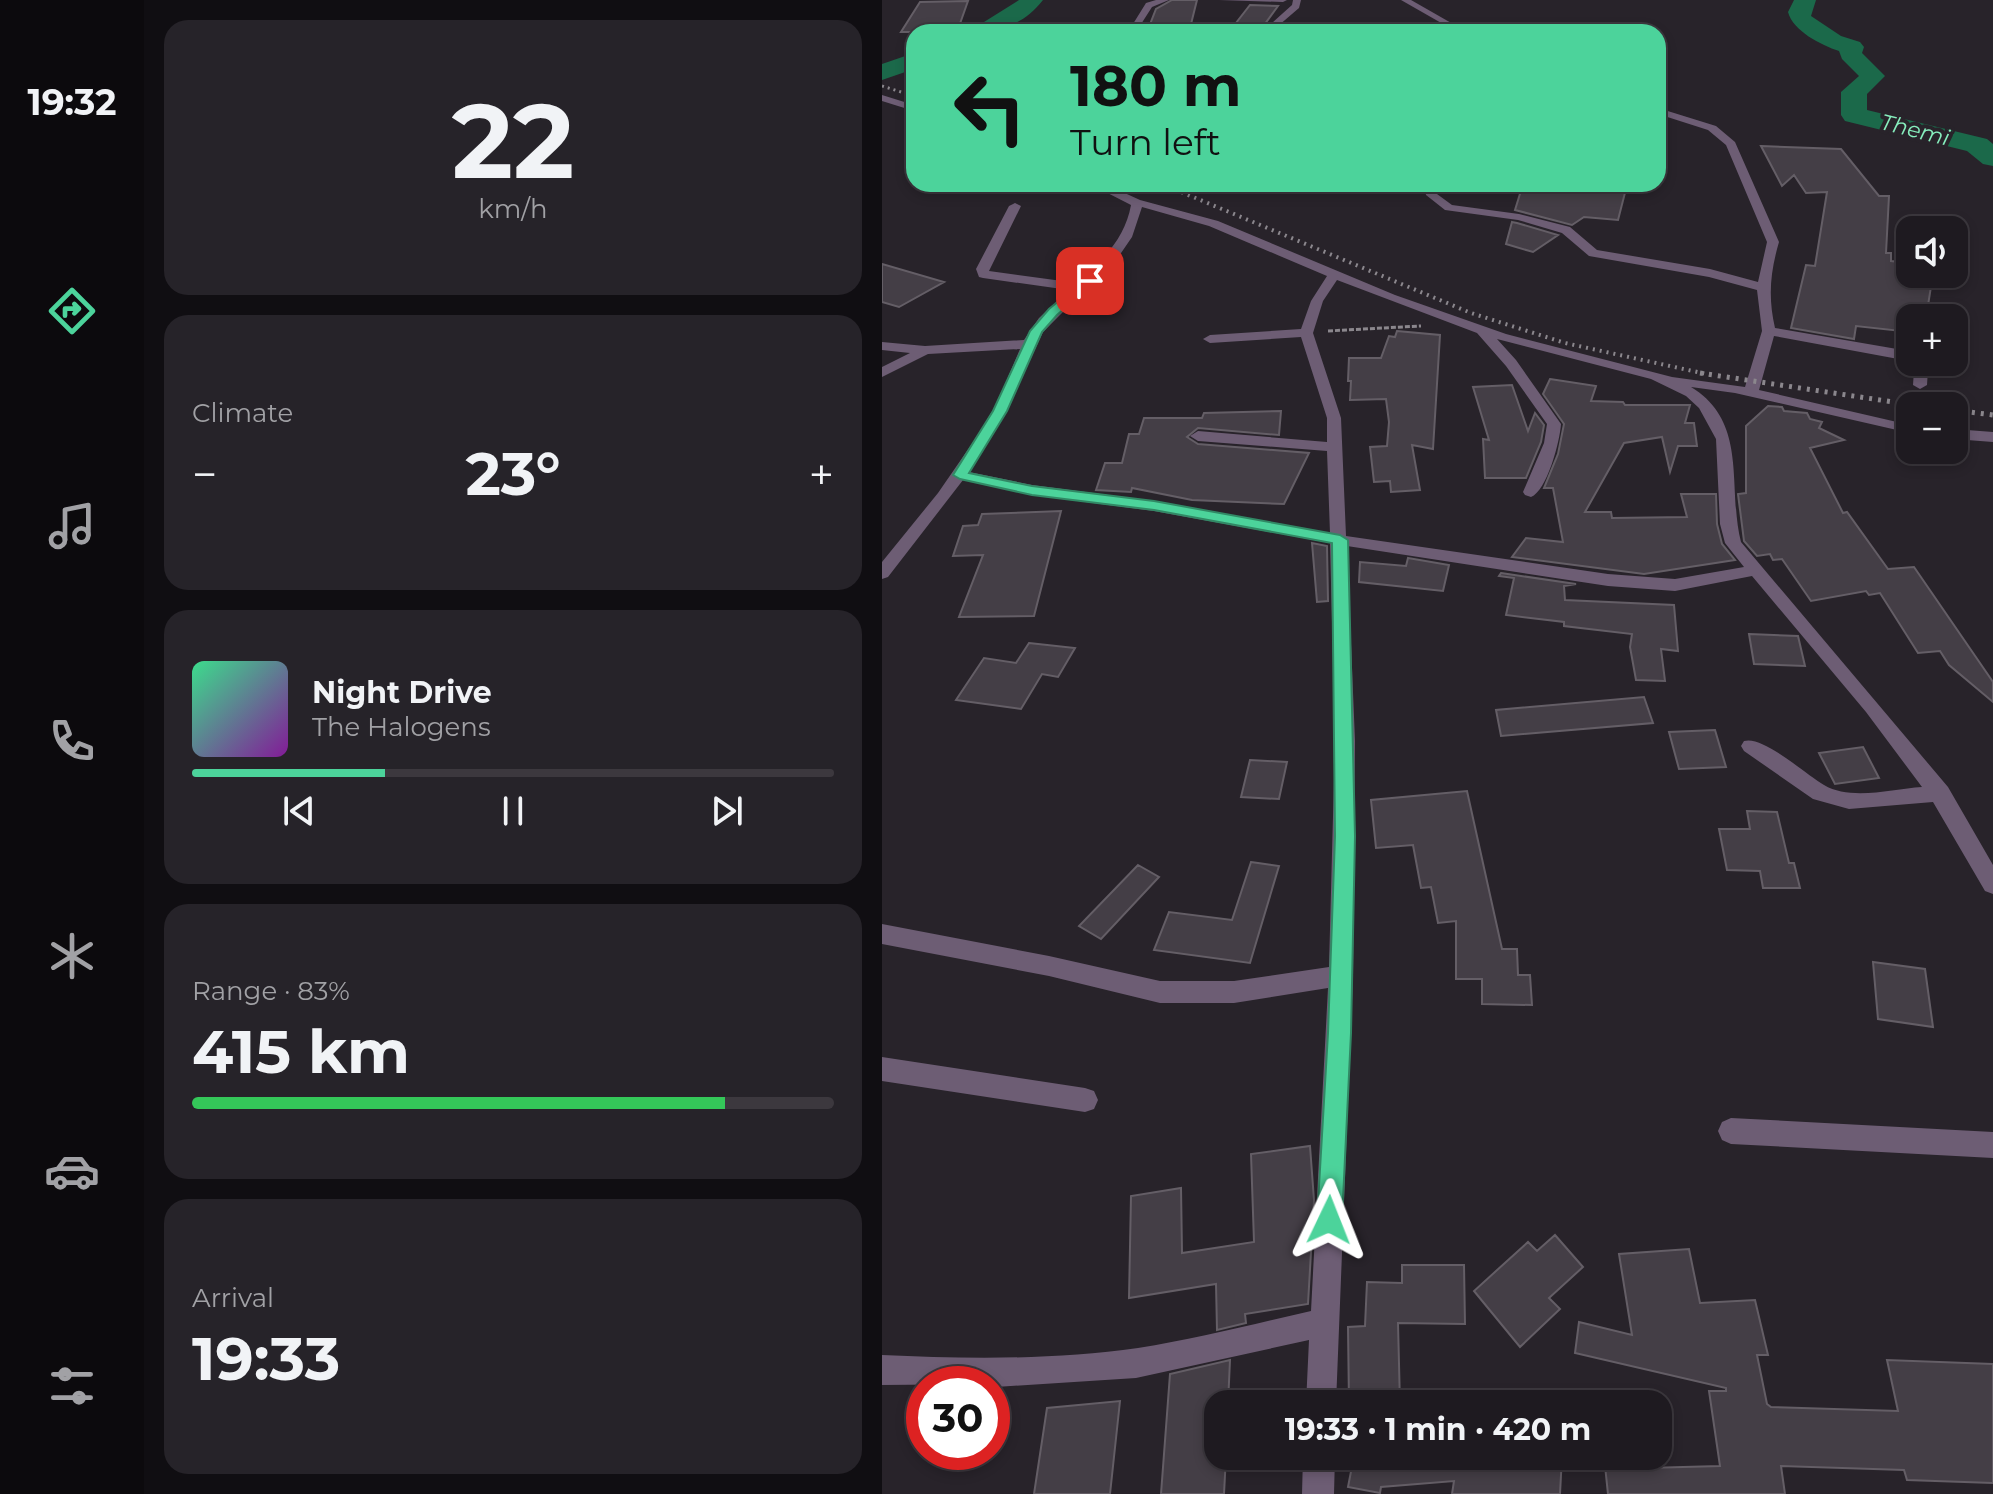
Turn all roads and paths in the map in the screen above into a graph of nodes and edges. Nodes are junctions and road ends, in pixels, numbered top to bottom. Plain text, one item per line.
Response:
1 (1165, 0) edge
2 (1223, 0) edge
3 (1283, 0) edge
4 (1297, 0) edge
5 (1405, 0) edge
6 (1137, 24) edge
7 (1277, 24) edge
8 (1448, 24) edge
9 (882, 98) edge
10 (906, 106) edge
11 (1666, 114) edge
12 (1113, 192) edge
13 (1431, 192) edge
14 (1137, 203) junction
15 (1015, 206) dead end
16 (1334, 275) junction
17 (1082, 288) junction
18 (1764, 288) junction
19 (1426, 324) dead end
20 (1482, 331) junction
21 (1769, 331) junction
22 (1307, 332) junction
23 (1210, 339) dead end
24 (1030, 344) junction
25 (882, 346) edge
26 (925, 350) junction
27 (1896, 354) edge
28 (882, 373) edge
29 (1921, 376) edge
30 (1671, 381) junction
31 (1920, 385) dead end
32 (1751, 392) junction
33 (1896, 427) edge
34 (1968, 435) edge
35 (1198, 436) dead end
36 (1993, 437) edge
37 (1334, 447) junction
38 (960, 475) junction
39 (1531, 492) dead end
40 (1340, 540) junction
41 (1755, 570) junction
42 (882, 573) edge
43 (1751, 746) dead end
44 (1941, 793) junction
45 (1993, 885) edge
46 (882, 934) edge
47 (1341, 976) junction
48 (882, 1069) edge
49 (1085, 1100) dead end
50 (1731, 1131) dead end
51 (1993, 1145) edge
52 (1326, 1322) junction
53 (882, 1370) edge
54 (1322, 1390) edge
55 (1319, 1470) edge
56 (1318, 1494) edge

1 - 6 street
2 - 3 street
4 - 7 street
5 - 8 street
9 - 10 street
11 - 18 street
12 - 14 street
13 - 18 street
14 - 16 street
14 - 17 street
15 - 17 street
16 - 20 street
16 - 22 street
17 - 24 street
18 - 21 street
19 - 22 path
20 - 30 street
20 - 39 street
21 - 27 street
21 - 32 street
22 - 23 street
22 - 37 street
24 - 26 street
24 - 38 street
25 - 26 street
26 - 28 street
29 - 31 street
30 - 32 street
30 - 41 street
32 - 33 street
34 - 36 street
35 - 37 street
37 - 40 street
38 - 40 street
38 - 42 street
40 - 41 street
40 - 47 street
41 - 44 street
43 - 44 street
44 - 45 street
46 - 47 street
47 - 52 street
48 - 49 street
50 - 51 street
52 - 53 street
52 - 54 street
55 - 56 street

